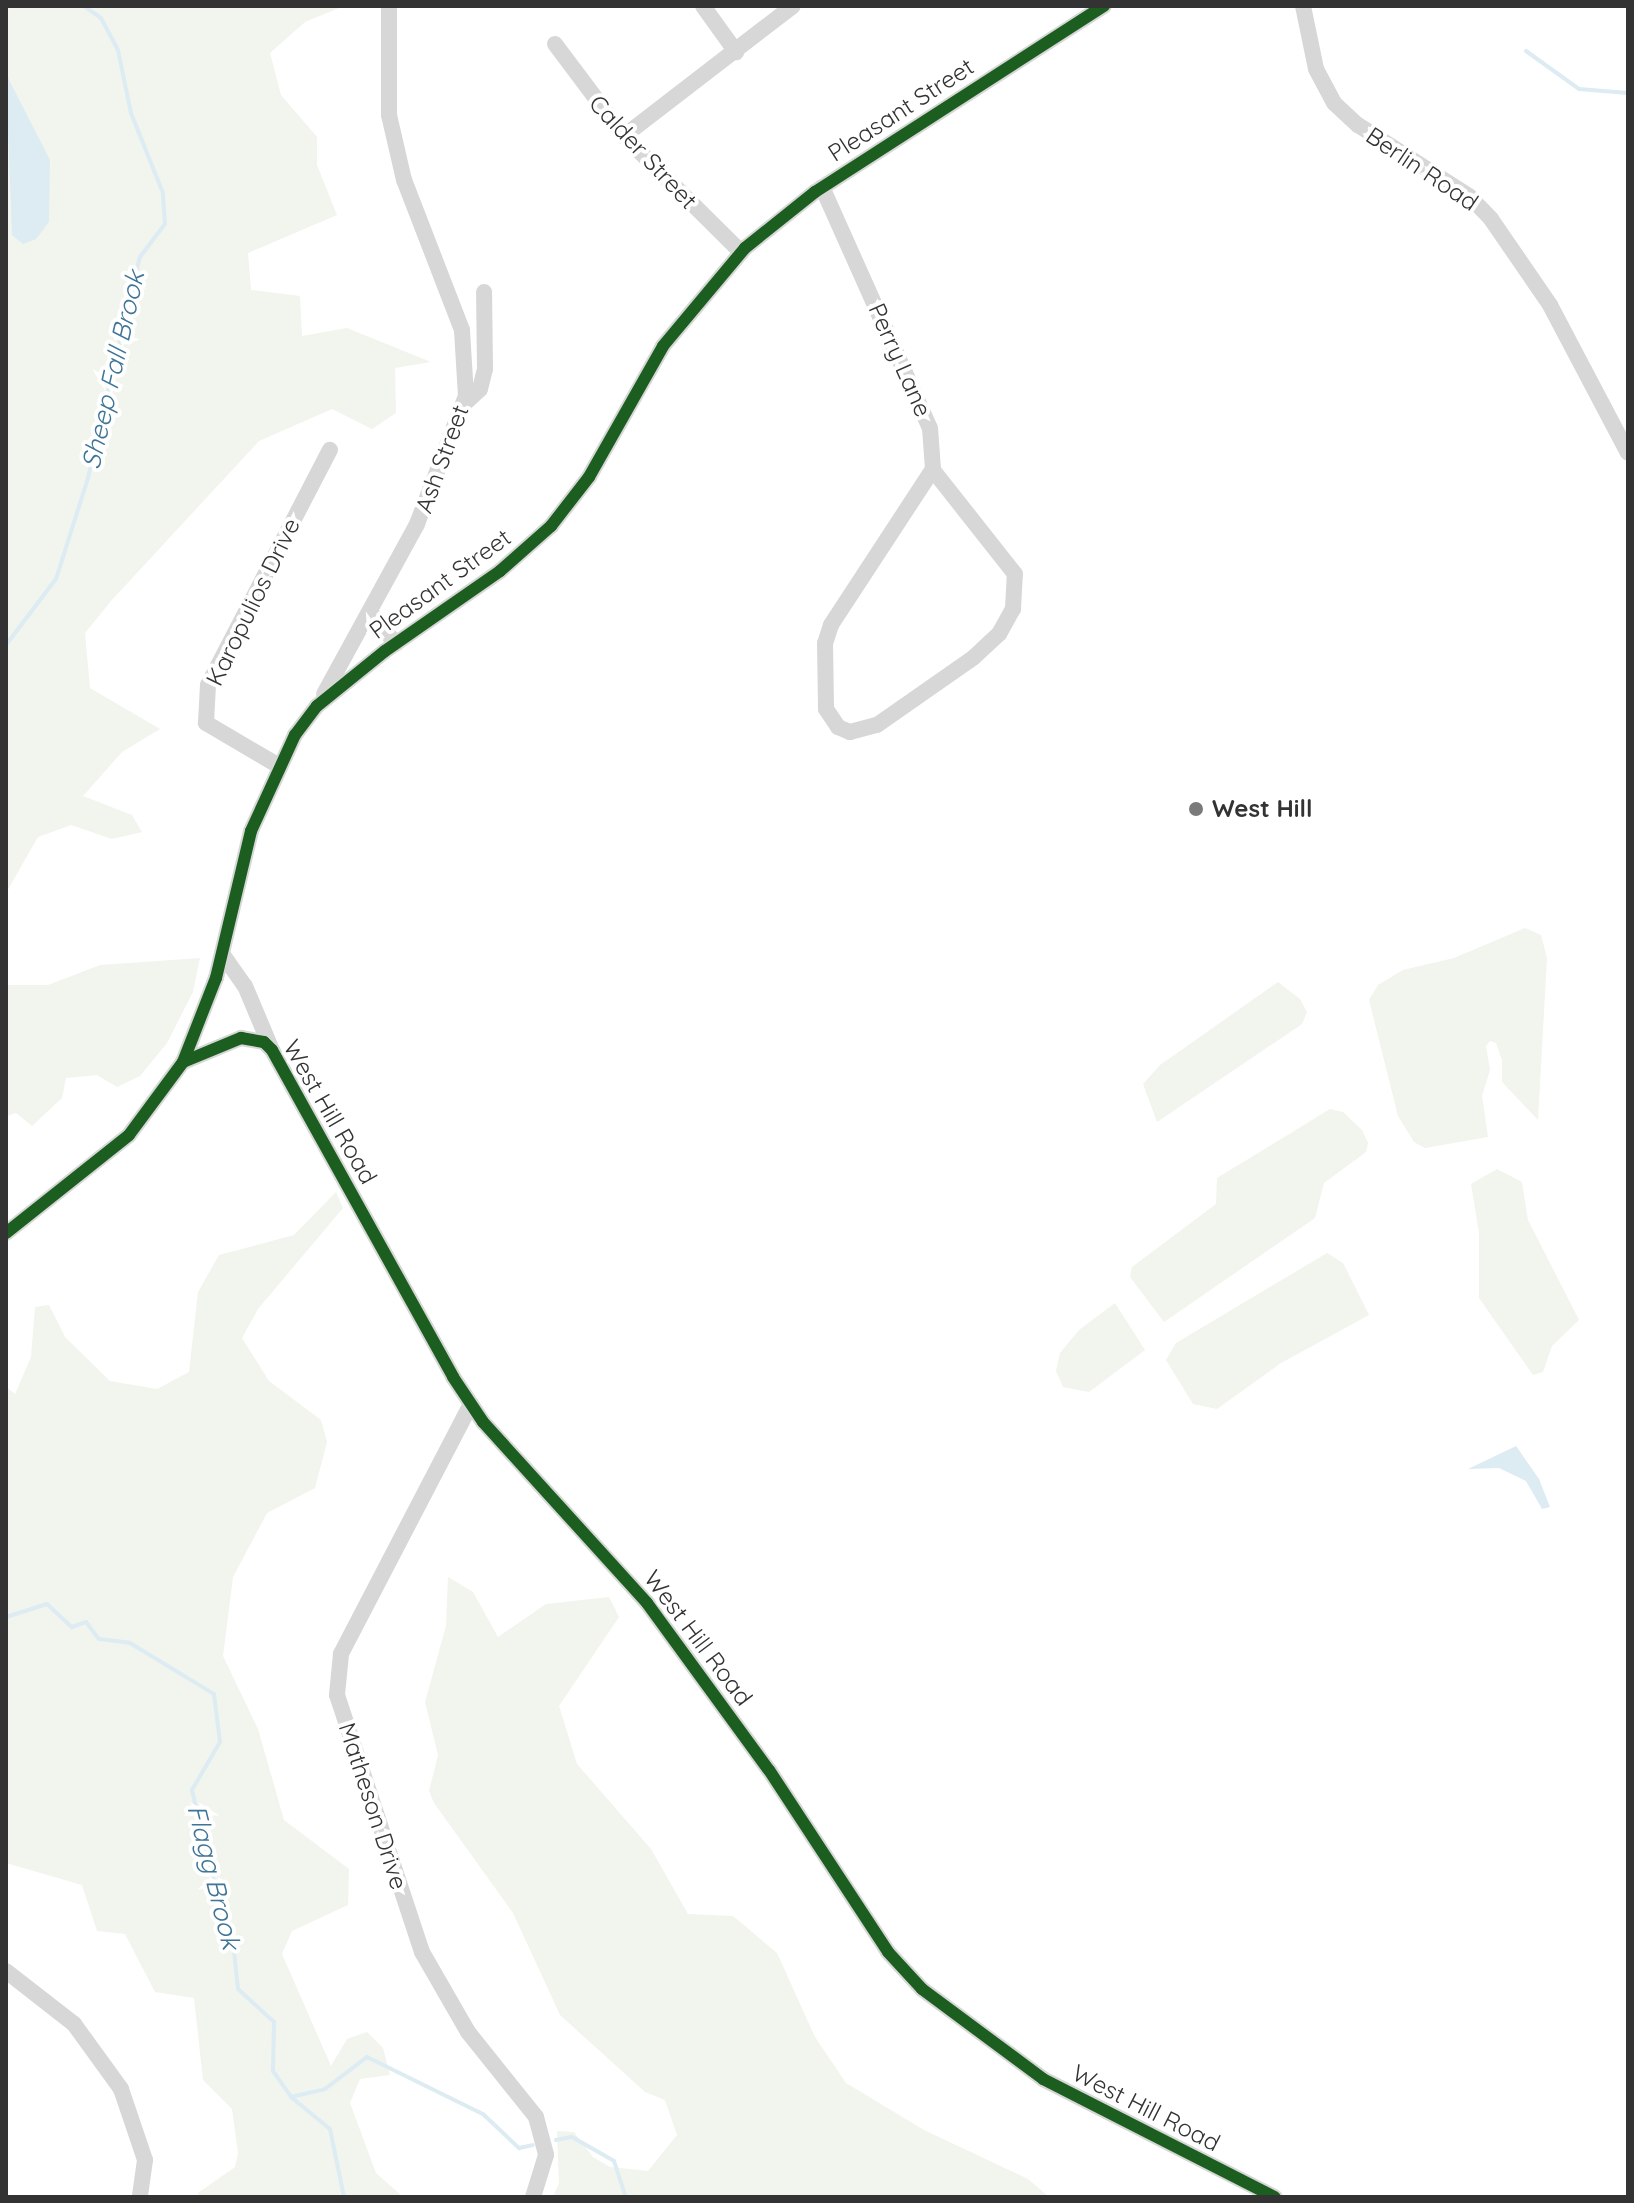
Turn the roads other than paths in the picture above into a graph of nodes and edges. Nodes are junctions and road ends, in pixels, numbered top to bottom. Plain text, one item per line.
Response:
1 (389, 6) edge
2 (703, 6) edge
3 (793, 6) edge
4 (1104, 6) edge
5 (1303, 6) edge
6 (555, 44) dead end
7 (736, 52) junction
8 (624, 136) junction
9 (822, 187) junction
10 (741, 252) junction
11 (484, 292) dead end
12 (463, 405) junction
13 (1624, 431) edge
14 (330, 450) dead end
15 (1628, 453) edge
16 (933, 470) junction
17 (370, 612) junction
18 (396, 644) junction
19 (317, 706) junction
20 (279, 766) junction
21 (223, 955) junction
22 (272, 1050) junction
23 (183, 1062) junction
24 (6, 1233) edge
25 (471, 1404) junction
26 (6, 1971) edge
27 (140, 2197) edge
28 (533, 2197) edge
29 (1275, 2197) edge

1 - 12 street, Ash Street
2 - 7 street
3 - 7 street
4 - 9 street, Pleasant Street
5 - 13 street, Berlin Road
6 - 8 street, Calder Street
7 - 8 street
8 - 10 street, Calder Street
9 - 10 street, Pleasant Street
9 - 16 street, Perry Lane
10 - 18 street, Pleasant Street
11 - 12 street
12 - 17 street, Ash Street
13 - 15 street, Berlin Road
14 - 20 street, Karopulios Drive
16 - 16 street
17 - 18 street
17 - 19 street, Ash Street
18 - 19 street, Pleasant Street
19 - 20 street, Pleasant Street
20 - 21 street, Pleasant Street
21 - 22 street, West Hill Road
21 - 23 street, Pleasant Street
22 - 23 street, West Hill Road
22 - 25 street, West Hill Road
23 - 24 street, Pleasant Street
25 - 28 street, Matheson Drive
25 - 29 street, West Hill Road
26 - 27 street

